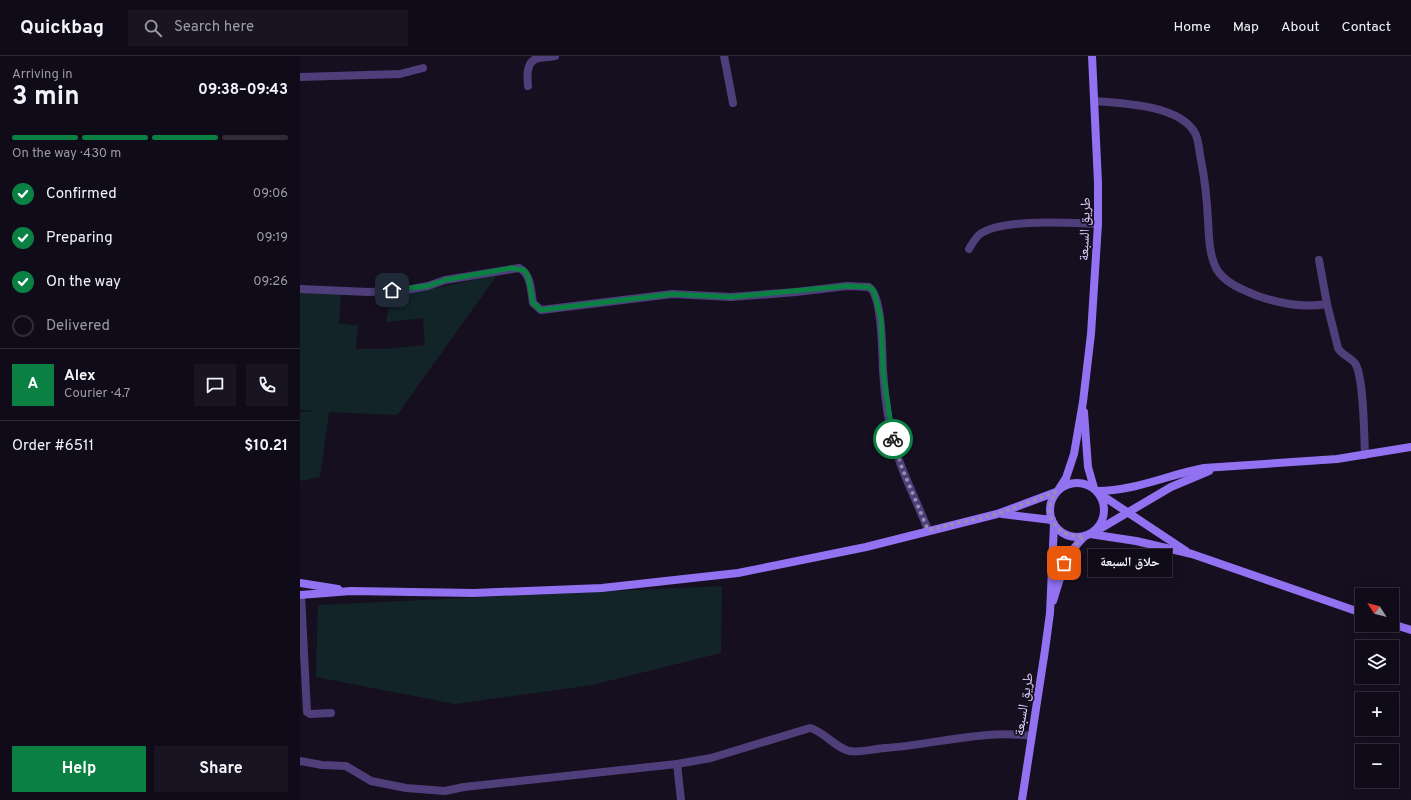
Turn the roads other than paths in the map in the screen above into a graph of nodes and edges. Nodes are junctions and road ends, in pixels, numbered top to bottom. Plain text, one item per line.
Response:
1 (555, 56) edge
2 (724, 56) edge
3 (1092, 56) edge
4 (423, 68) dead end
5 (300, 77) edge
6 (528, 86) dead end
7 (1094, 101) junction
8 (733, 103) dead end
9 (1098, 224) junction
10 (969, 249) dead end
11 (1319, 260) dead end
12 (300, 289) edge
13 (1327, 304) junction
14 (1083, 402) junction
15 (1411, 447) edge
16 (1365, 456) junction
17 (1219, 466) junction
18 (1058, 491) junction
19 (1097, 491) junction
20 (1128, 513) junction
21 (997, 514) junction
22 (1053, 522) junction
23 (928, 530) junction
24 (1089, 534) junction
25 (1192, 554) junction
26 (300, 583) edge
27 (351, 590) junction
28 (301, 595) edge
29 (1355, 611) edge
30 (1050, 613) junction
31 (1399, 626) edge
32 (1411, 630) edge
33 (331, 713) dead end
34 (1032, 736) junction
35 (300, 761) edge
36 (677, 764) junction
37 (681, 800) edge
38 (1022, 800) edge

1 - 6 street
2 - 8 street
3 - 7 street, طريق السبعة
4 - 5 street
7 - 9 street, طريق السبعة
7 - 13 street
9 - 10 street
9 - 14 street, طريق السبعة
11 - 13 street
12 - 23 street
13 - 16 street
14 - 18 street
14 - 19 street
15 - 16 street
16 - 17 street
17 - 19 street
17 - 20 street
18 - 19 street
18 - 21 street
18 - 22 street
19 - 20 street
19 - 24 street
20 - 24 street
20 - 25 street
21 - 22 street
21 - 23 street
22 - 24 street
22 - 30 street, طريق السبعة
23 - 27 street
24 - 25 street
24 - 30 street, طريق السبعة
25 - 29 street
26 - 27 street
27 - 28 street
28 - 33 street
30 - 34 street, طريق السبعة
31 - 32 street
34 - 36 street
34 - 38 street, طريق السبعة
35 - 36 street
36 - 37 street

